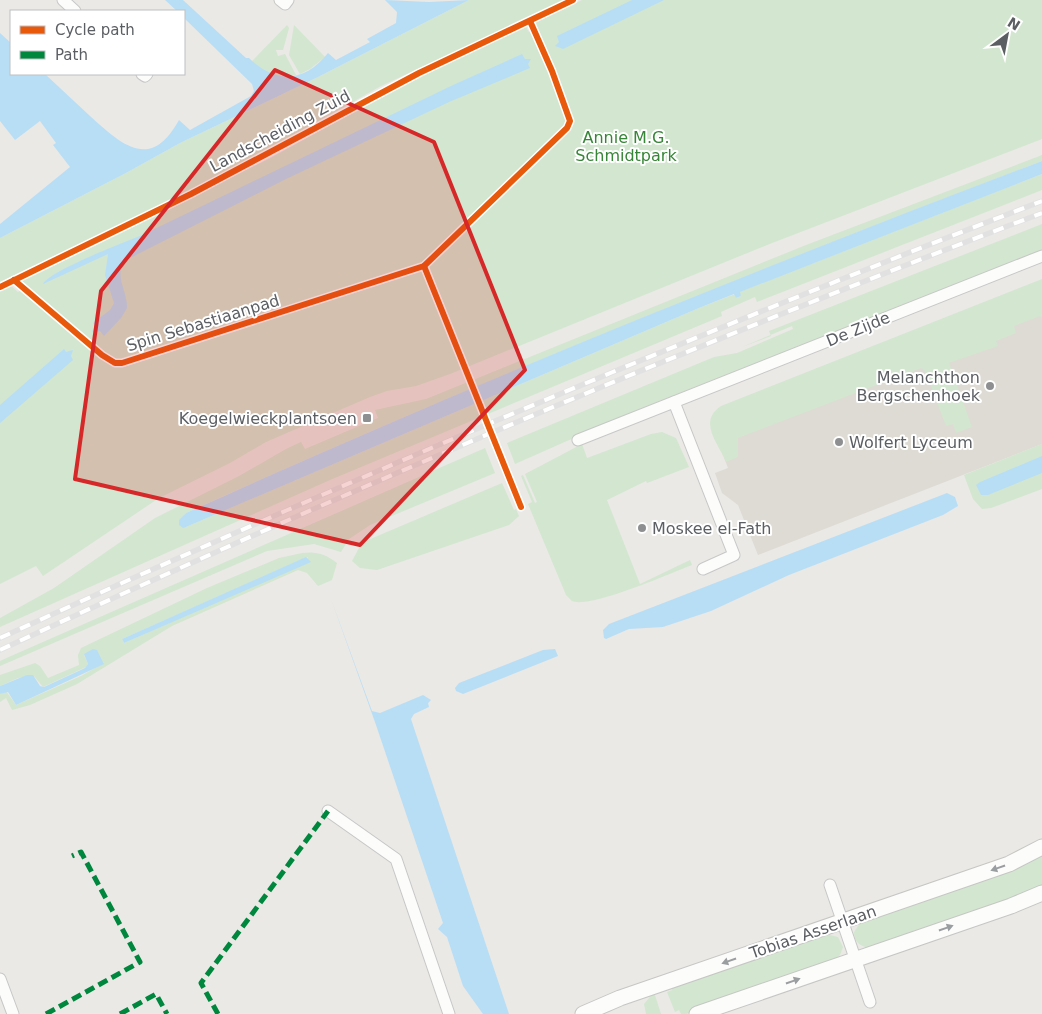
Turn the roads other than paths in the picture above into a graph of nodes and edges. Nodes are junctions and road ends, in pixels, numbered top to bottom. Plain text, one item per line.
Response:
1 (63, 0) edge
2 (280, 0) edge
3 (288, 0) edge
4 (74, 10) edge
5 (1042, 256) edge
6 (674, 402) junction
7 (578, 440) dead end
8 (702, 569) dead end
9 (328, 811) dead end
10 (1042, 847) edge
11 (830, 885) dead end
12 (1042, 893) edge
13 (842, 922) junction
14 (855, 959) junction
15 (0, 979) edge
16 (870, 1002) dead end
17 (12, 1014) edge
18 (449, 1014) edge
19 (583, 1014) edge
20 (697, 1014) edge

1 - 4 street
2 - 3 street
5 - 6 street, De Zijde
6 - 7 street, De Zijde
6 - 8 street
9 - 18 street
10 -> 13 street, Tobias Asserlaan
11 - 13 street
14 -> 12 street
13 - 14 street
13 -> 19 street, Tobias Asserlaan
14 - 16 street
20 -> 14 street
15 - 17 street

